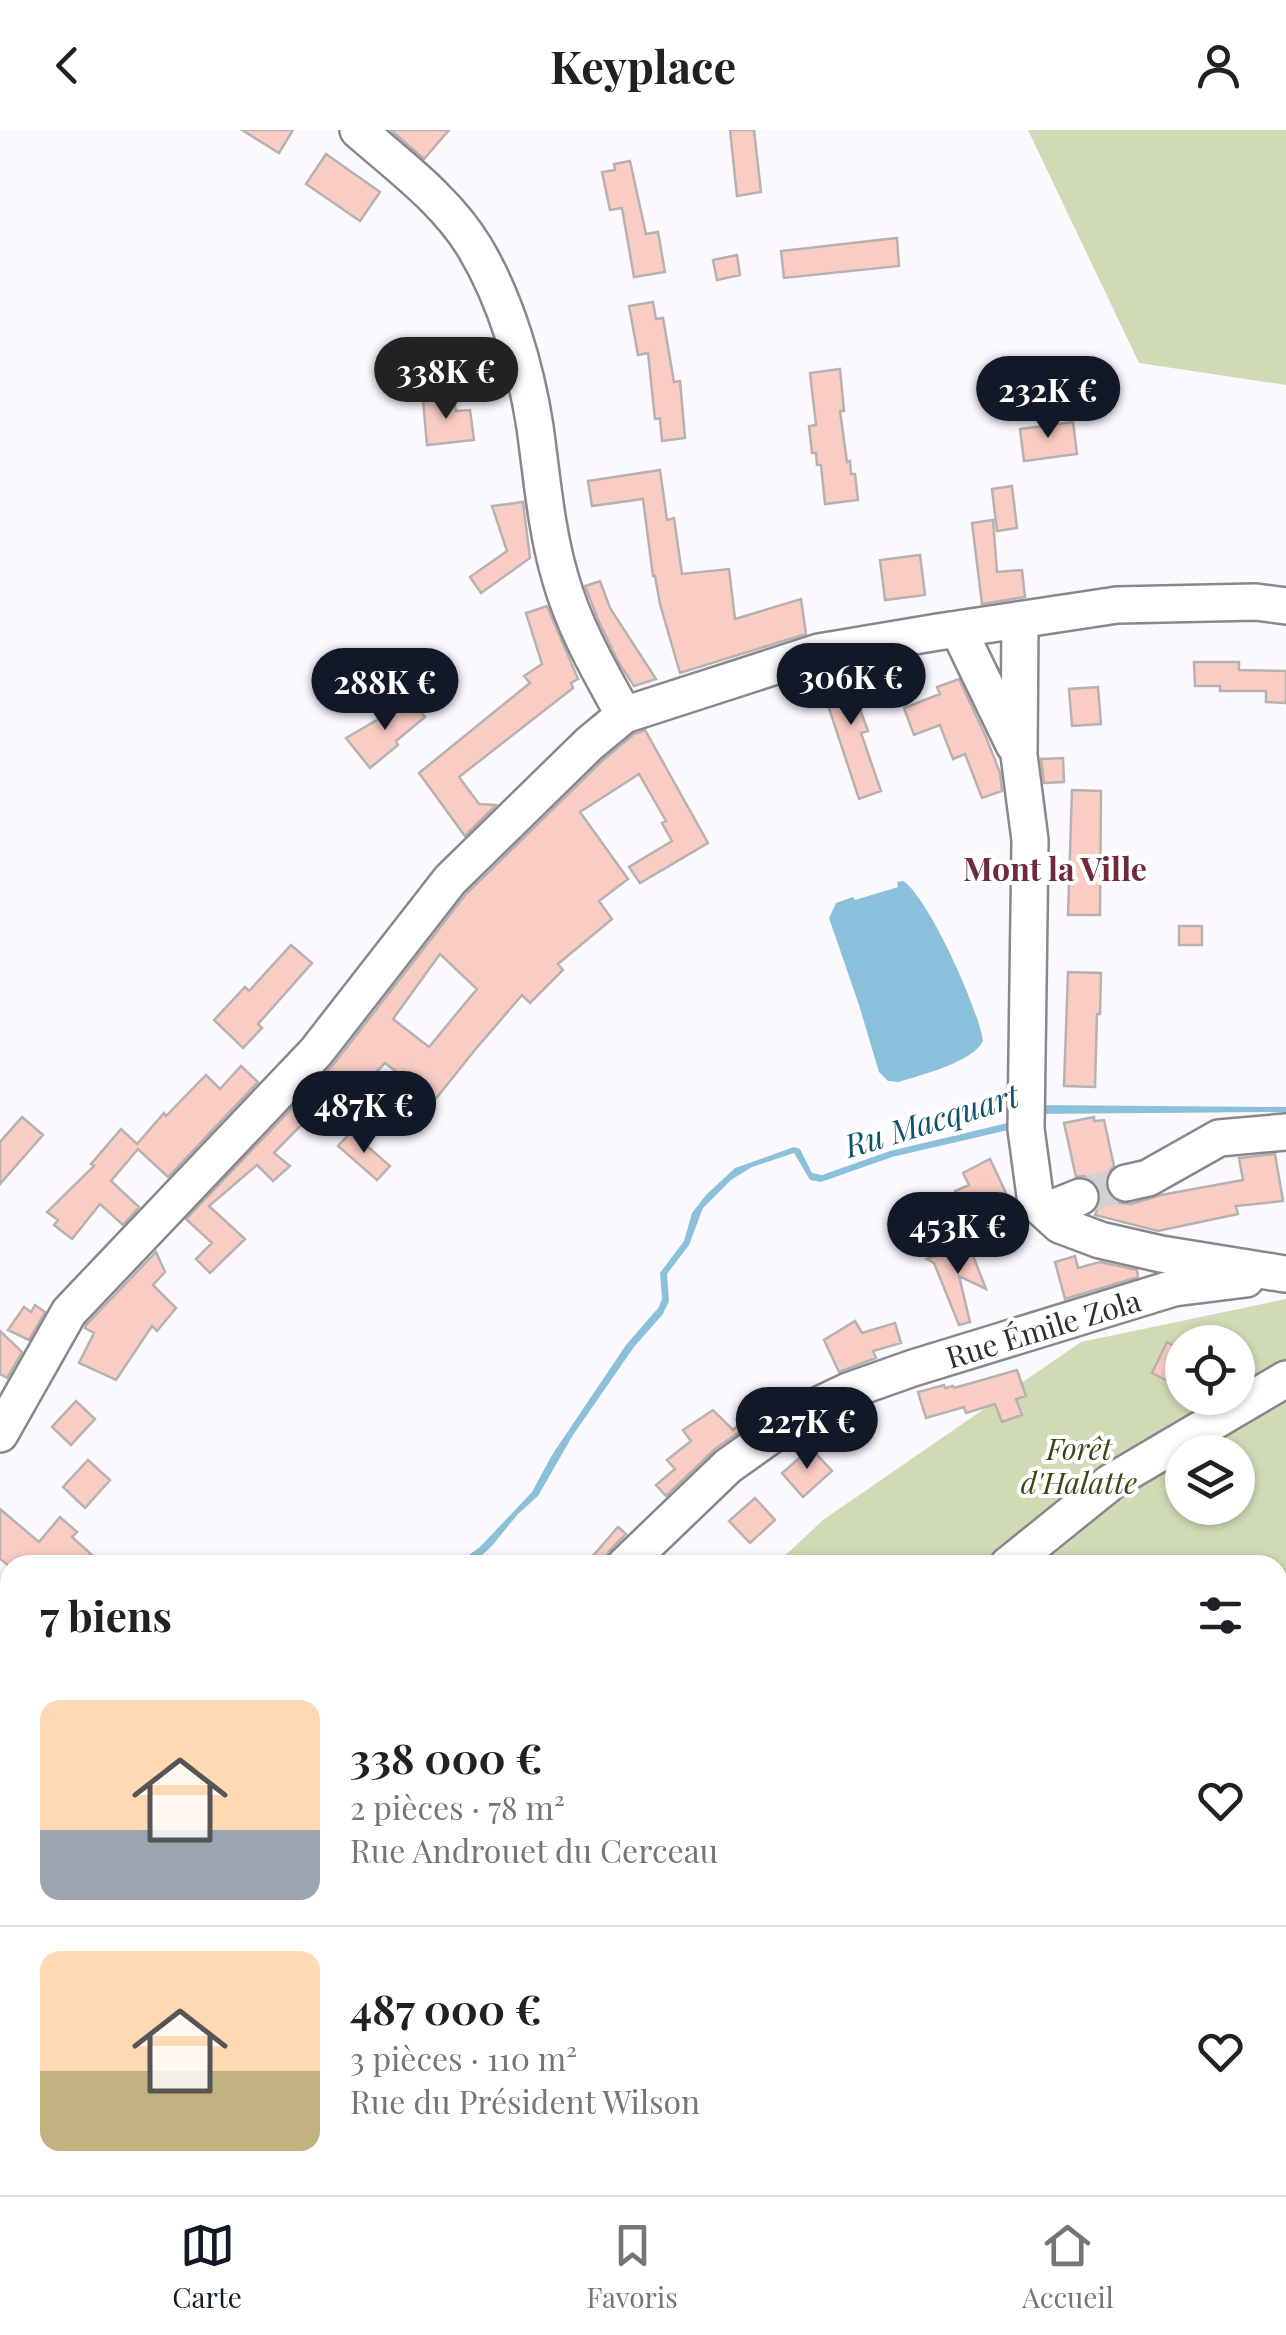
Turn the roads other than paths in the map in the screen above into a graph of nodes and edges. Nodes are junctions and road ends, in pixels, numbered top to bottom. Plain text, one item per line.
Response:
1 (358, 130) edge
2 (1286, 606) edge
3 (1020, 620) junction
4 (958, 629) junction
5 (624, 714) junction
6 (1019, 755) junction
7 (1286, 1132) edge
8 (1126, 1183) tunnel mouth
9 (1080, 1197) tunnel mouth
10 (1045, 1211) junction
11 (1286, 1274) edge
12 (1286, 1379) edge
13 (0, 1434) edge
14 (636, 1555) edge
15 (1020, 1555) edge

1 - 5 street
2 - 3 street
3 - 4 street
3 - 6 street
4 - 5 street
4 - 6 street
5 - 13 street
6 - 10 street
7 - 8 street
9 - 10 street
10 - 11 street
11 - 14 street, Rue Émile Zola
12 - 15 street

